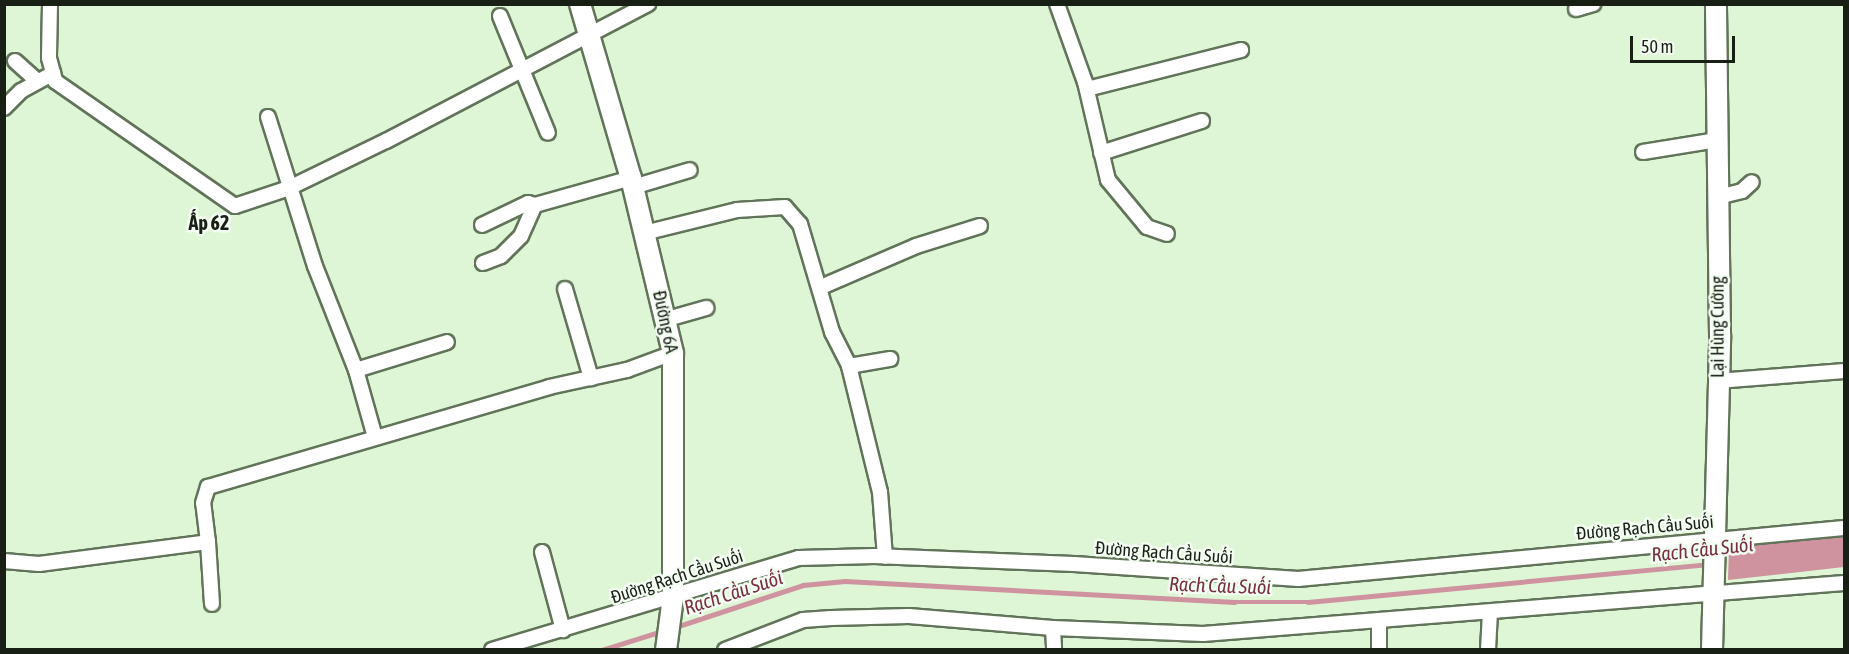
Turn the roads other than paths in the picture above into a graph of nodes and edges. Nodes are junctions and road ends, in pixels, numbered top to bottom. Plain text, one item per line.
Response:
1 (50, 4) edge
2 (580, 4) edge
3 (648, 4) edge
4 (1057, 4) edge
5 (1593, 4) edge
6 (1716, 4) edge
7 (1576, 9) dead end
8 (500, 16) dead end
9 (590, 33) junction
10 (1241, 50) dead end
11 (15, 61) dead end
12 (522, 72) junction
13 (53, 73) junction
14 (37, 81) junction
15 (1087, 89) junction
16 (4, 108) edge
17 (267, 117) dead end
18 (1202, 121) dead end
19 (548, 134) dead end
20 (1717, 140) junction
21 (1643, 152) dead end
22 (1101, 153) junction
23 (690, 170) dead end
24 (632, 182) junction
25 (1752, 182) dead end
26 (289, 188) junction
27 (1718, 197) junction
28 (535, 205) junction
29 (482, 225) dead end
30 (980, 226) dead end
31 (644, 233) junction
32 (1167, 234) dead end
33 (483, 263) dead end
34 (821, 287) junction
35 (565, 289) dead end
36 (706, 308) dead end
37 (667, 319) junction
38 (447, 342) dead end
39 (674, 352) junction
40 (890, 359) dead end
41 (849, 366) junction
42 (356, 370) junction
43 (1845, 371) edge
44 (591, 378) junction
45 (1718, 381) junction
46 (375, 437) junction
47 (1845, 528) edge
48 (208, 542) junction
49 (1713, 543) junction
50 (542, 552) dead end
51 (885, 557) junction
52 (4, 561) edge
53 (1845, 583) edge
54 (1712, 590) junction
55 (673, 601) junction
56 (212, 604) dead end
57 (1490, 614) junction
58 (1379, 622) junction
59 (1053, 628) junction
60 (563, 630) junction
61 (729, 649) edge
62 (492, 650) edge
63 (666, 650) edge
64 (1054, 650) edge
65 (1379, 650) edge
66 (1488, 650) edge
67 (1712, 650) edge

1 - 13 street
2 - 9 street, Đường 6A
3 - 9 street
4 - 15 street
5 - 7 street
6 - 20 street, Lại Hùng Cường
8 - 12 street
9 - 12 street
9 - 24 street, Đường 6A
10 - 15 street
11 - 14 street
12 - 19 street
12 - 26 street
13 - 14 street
13 - 26 street
14 - 16 street
15 - 22 street
17 - 26 street
18 - 22 street
20 - 21 street
20 - 27 street, Lại Hùng Cường
22 - 32 street
23 - 24 street
24 - 28 street
24 - 31 street, Đường 6A
25 - 27 street
26 - 42 street
27 - 45 street, Lại Hùng Cường
28 - 29 street
28 - 33 street
30 - 34 street
31 - 34 street
31 - 37 street, Đường 6A
34 - 41 street
35 - 44 street
36 - 37 street
37 - 39 street, Đường 6A
38 - 42 street
39 - 44 street
39 - 55 street, Đường 6A
40 - 41 street
41 - 51 street
42 - 46 street
43 - 45 street
44 - 46 street
45 - 49 street, Lại Hùng Cường
46 - 48 street
47 - 49 street, Đường Rạch Cầu Suối
48 - 52 street
48 - 56 street
49 - 51 street, Đường Rạch Cầu Suối
49 - 54 street, Lại Hùng Cường
50 - 60 street
51 - 55 street, Đường Rạch Cầu Suối
53 - 54 street
54 - 57 street
54 - 67 street, Lại Hùng Cường
55 - 60 street, Đường Rạch Cầu Suối
55 - 63 street, Đường 6A
57 - 58 street
57 - 66 street
58 - 59 street
58 - 65 street
59 - 61 street
59 - 64 street
60 - 62 street, Đường Rạch Cầu Suối

